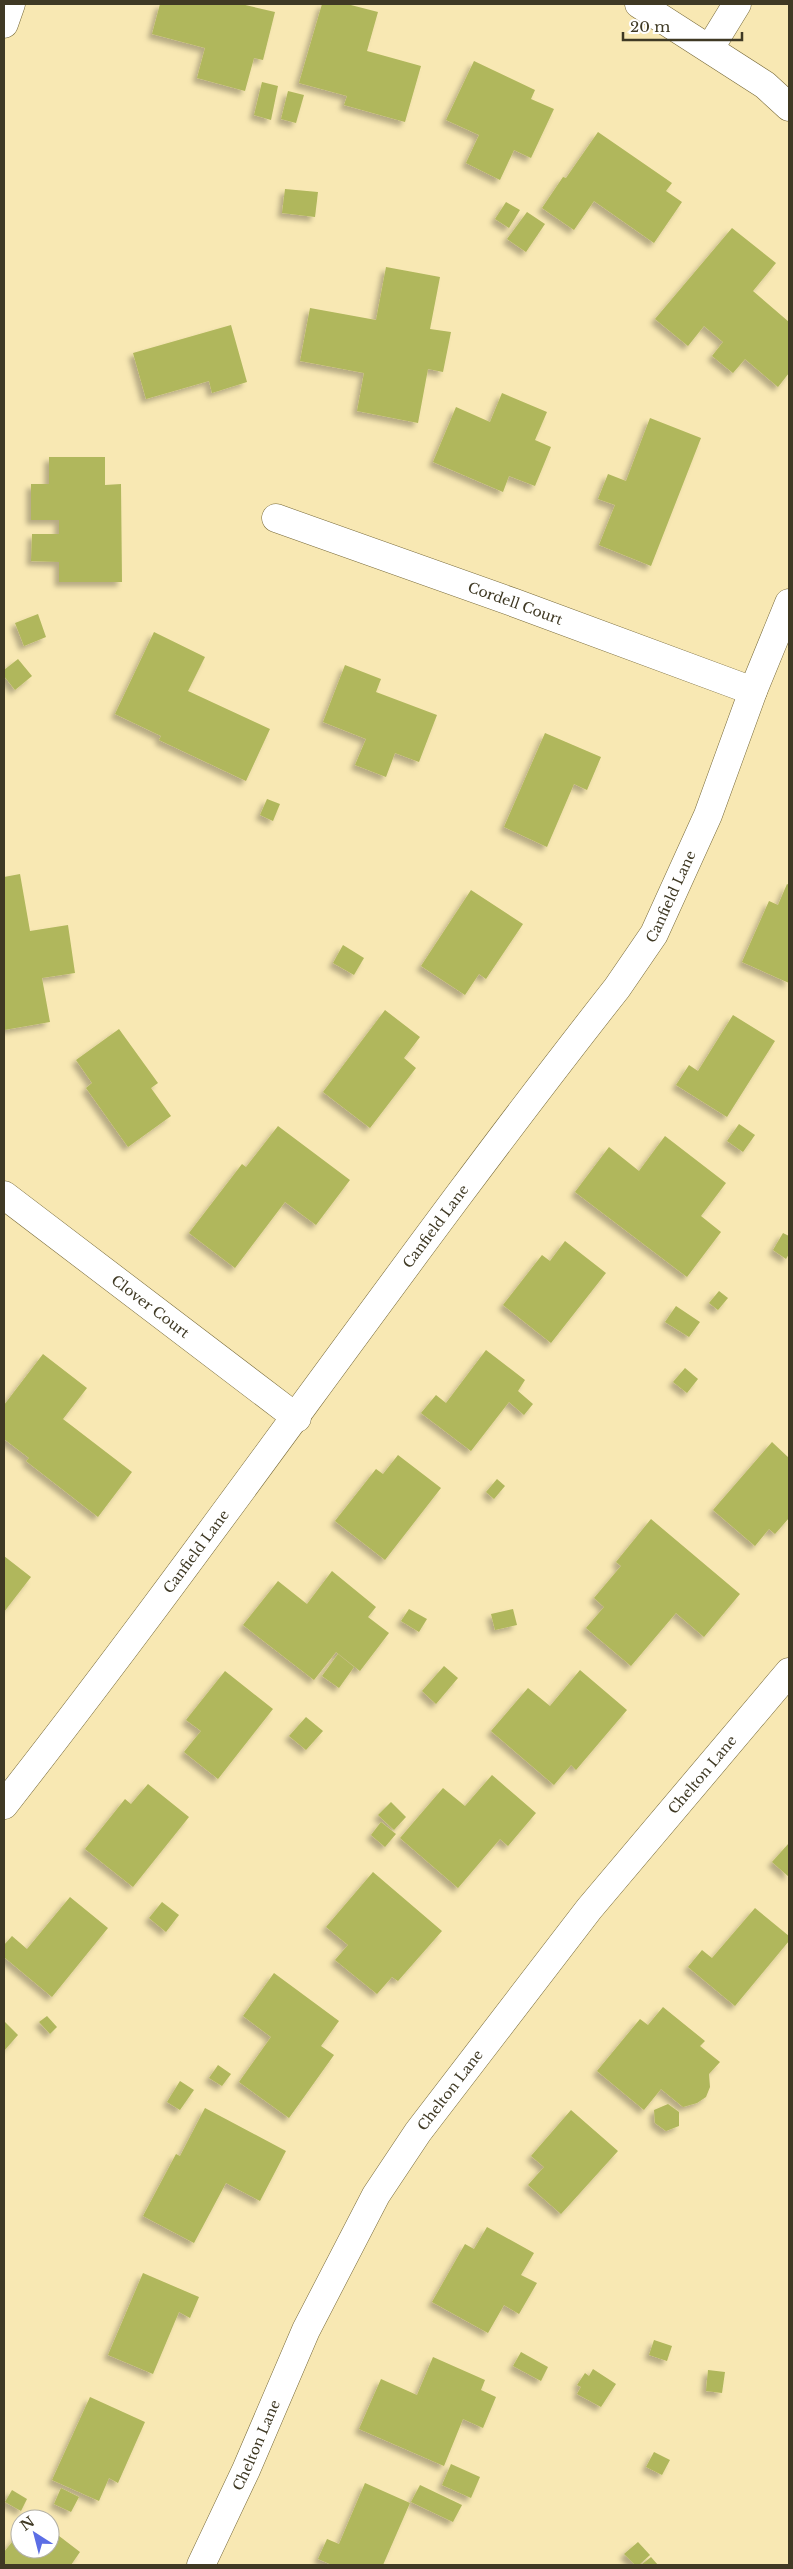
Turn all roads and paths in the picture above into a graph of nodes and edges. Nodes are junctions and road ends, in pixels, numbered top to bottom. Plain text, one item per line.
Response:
1 (11, 4) edge
2 (639, 4) edge
3 (737, 4) edge
4 (4, 24) edge
5 (710, 48) junction
6 (789, 107) edge
7 (276, 518) dead end
8 (789, 603) edge
9 (753, 691) junction
10 (4, 1195) edge
11 (297, 1418) junction
12 (789, 1672) edge
13 (4, 1805) edge
14 (201, 2565) edge

1 - 4 street
2 - 5 street
3 - 5 street
5 - 6 street
7 - 9 street, Cordell Court
8 - 9 street, Canfield Lane
9 - 11 street, Canfield Lane
10 - 11 street, Clover Court
11 - 13 street, Canfield Lane
12 - 14 street, Chelton Lane

